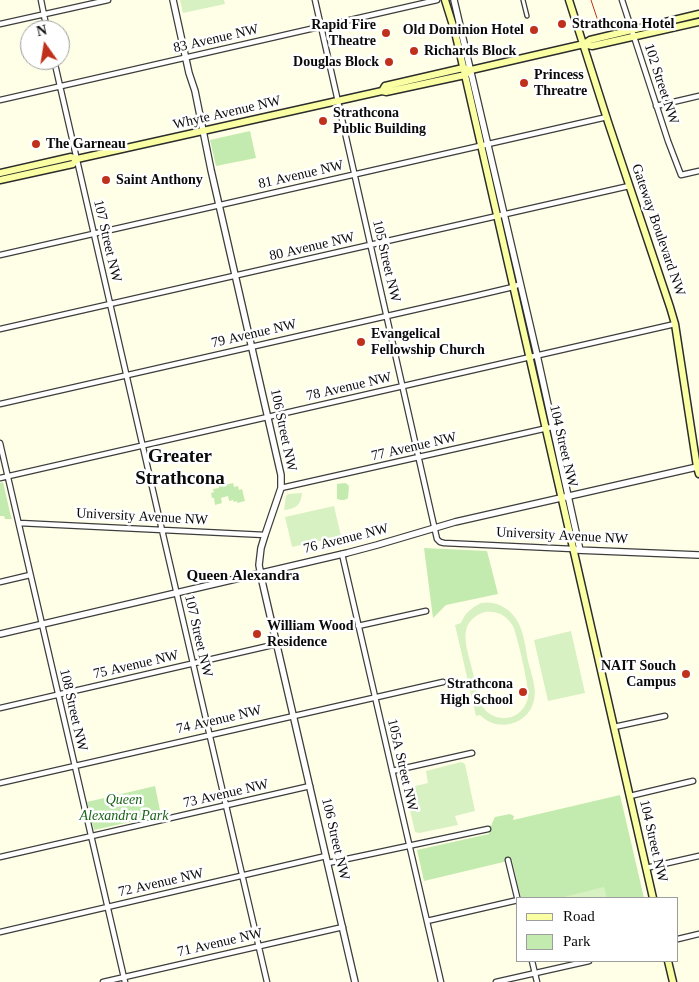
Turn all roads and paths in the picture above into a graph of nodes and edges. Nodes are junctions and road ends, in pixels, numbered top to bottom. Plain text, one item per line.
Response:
1 (41, 0) edge
2 (108, 0) edge
3 (173, 0) edge
4 (315, 0) edge
5 (437, 0) edge
6 (446, 0) edge
7 (454, 0) edge
8 (523, 0) edge
9 (569, 0) edge
10 (622, 0) edge
11 (44, 14) junction
12 (699, 14) edge
13 (527, 16) dead end
14 (46, 20) edge
15 (699, 22) edge
16 (0, 24) edge
17 (321, 26) junction
18 (632, 33) junction
19 (584, 44) junction
20 (186, 57) junction
21 (56, 70) edge
22 (466, 71) junction
23 (60, 86) junction
24 (699, 96) edge
25 (0, 100) edge
26 (338, 100) junction
27 (656, 106) junction
28 (607, 117) junction
29 (203, 131) junction
30 (484, 145) junction
31 (77, 159) junction
32 (699, 171) edge
33 (0, 173) edge
34 (355, 174) junction
35 (0, 180) edge
36 (630, 186) junction
37 (219, 205) junction
38 (500, 215) junction
39 (94, 233) junction
40 (371, 245) junction
41 (0, 255) edge
42 (236, 276) junction
43 (520, 284) junction
44 (513, 287) junction
45 (110, 304) junction
46 (387, 316) junction
47 (675, 324) junction
48 (0, 329) edge
49 (252, 346) junction
50 (537, 355) junction
51 (529, 357) junction
52 (126, 375) junction
53 (403, 386) junction
54 (0, 404) edge
55 (268, 417) junction
56 (549, 427) junction
57 (0, 443) edge
58 (142, 445) junction
59 (419, 457) junction
60 (697, 467) junction
61 (699, 474) edge
62 (8, 476) junction
63 (0, 478) edge
64 (281, 488) junction
65 (565, 497) junction
66 (19, 524) junction
67 (435, 528) junction
68 (162, 530) junction
69 (264, 535) junction
70 (576, 550) junction
71 (342, 554) junction
72 (699, 555) edge
73 (260, 573) junction
74 (30, 575) junction
75 (0, 582) edge
76 (176, 593) junction
77 (426, 611) dead end
78 (42, 624) junction
79 (358, 626) junction
80 (0, 634) edge
81 (277, 644) junction
82 (193, 663) junction
83 (443, 682) dead end
84 (58, 694) junction
85 (375, 697) junction
86 (0, 708) edge
87 (294, 715) junction
88 (665, 716) dead end
89 (614, 727) junction
90 (210, 734) junction
91 (472, 753) dead end
92 (75, 765) junction
93 (392, 771) junction
94 (693, 782) dead end
95 (0, 783) edge
96 (310, 786) junction
97 (630, 796) junction
98 (226, 805) junction
99 (488, 829) dead end
100 (91, 836) junction
101 (409, 846) junction
102 (326, 856) junction
103 (699, 856) edge
104 (0, 857) edge
105 (508, 860) dead end
106 (328, 863) junction
107 (646, 868) junction
108 (242, 876) junction
109 (517, 897) edge
110 (653, 897) edge
111 (516, 900) edge
112 (108, 907) junction
113 (427, 921) junction
114 (343, 927) junction
115 (0, 932) edge
116 (699, 934) edge
117 (679, 939) edge
118 (259, 946) junction
119 (532, 962) edge
120 (584, 962) edge
121 (668, 962) edge
122 (534, 973) junction
123 (124, 980) edge
124 (103, 982) edge
125 (267, 982) edge
126 (356, 982) edge
127 (441, 982) edge
128 (496, 982) edge
129 (537, 982) edge
130 (673, 982) edge

1 - 11 street
2 - 11 street
3 - 20 street, 106 Street NW
4 - 17 street, 105 Street NW
5 - 17 street, 83 Avenue NW
6 - 22 main road, 104 Street NW
7 - 22 street, 104 Street NW
8 - 13 street
9 - 19 main road, Gateway Boulevard NW
10 - 18 street, 102 Street NW
11 - 14 street
11 - 16 street
12 - 18 main road, Whyte Avenue NW
15 - 18 main road, Whyte Avenue NW
17 - 20 street, 83 Avenue NW
17 - 26 street, 105 Street NW
18 - 19 main road, Whyte Avenue NW
18 - 27 street, 102 Street NW
19 - 22 main road, Whyte Avenue NW
19 - 28 main road, Gateway Boulevard NW
20 - 23 street, 83 Avenue NW
20 - 29 street, 106 Street NW
21 - 23 street, 107 Street NW
22 - 26 main road, Whyte Avenue NW
22 - 30 main road, 104 Street NW
23 - 25 street, 83 Avenue NW
23 - 31 street, 107 Street NW
24 - 27 street
26 - 29 main road, Whyte Avenue NW
26 - 34 street, 105 Street NW
27 - 32 street, 102 Street NW
28 - 30 street, 81 Avenue NW
28 - 36 main road, Gateway Boulevard NW
29 - 31 main road, Whyte Avenue NW
29 - 37 street, 106 Street NW
30 - 34 street, 81 Avenue NW
30 - 38 main road, 104 Street NW
31 - 33 main road, Whyte Avenue NW
31 - 35 main road, Whyte Avenue NW
31 - 39 street, 107 Street NW
34 - 37 street, 81 Avenue NW
34 - 40 street, 105 Street NW
36 - 38 street, 80 Avenue NW
36 - 47 main road, Gateway Boulevard NW
37 - 39 street, 81 Avenue NW
37 - 42 street, 106 Street NW
38 - 40 street, 80 Avenue NW
38 - 43 street, 104 Street NW
38 - 44 main road, 104 Street NW
39 - 41 street, 81 Avenue NW
39 - 45 street, 107 Street NW
40 - 42 street, 80 Avenue NW
40 - 46 street, 105 Street NW
42 - 45 street, 80 Avenue NW
42 - 49 street, 106 Street NW
43 - 44 street, 79 Avenue NW
43 - 50 street, 104 Street NW
44 - 46 street, 79 Avenue NW
44 - 51 main road, 104 Street NW
45 - 48 street, 80 Avenue NW
45 - 52 street, 107 Street NW
46 - 49 street, 79 Avenue NW
46 - 53 street, 105 Street NW
47 - 50 street, 78 Avenue NW
47 - 60 main road, Gateway Boulevard NW
49 - 52 street, 79 Avenue NW
49 - 55 street, 106 Street NW
50 - 51 street, 78 Avenue NW
50 - 56 street, 104 Street NW
51 - 53 street, 78 Avenue NW
51 - 56 main road, 104 Street NW
52 - 54 street, 79 Avenue NW
52 - 58 street, 107 Street NW
53 - 55 street, 78 Avenue NW
53 - 59 street, 105 Street NW
55 - 58 street, 78 Avenue NW
55 - 64 street, 106 Street NW
56 - 59 street, 77 Avenue NW
56 - 65 main road, 104 Street NW
57 - 62 street, 108 Street NW
58 - 62 street, 78 Avenue NW
58 - 68 street, 107 Street NW
59 - 64 street, 77 Avenue NW
59 - 67 street, 105 Street NW
60 - 61 main road, Gateway Boulevard NW
60 - 65 street, 76 Avenue NW
62 - 63 street, 78 Avenue NW
62 - 66 street, 108 Street NW
64 - 69 street, 106 Street NW
65 - 67 street, 76 Avenue NW
65 - 70 main road, 104 Street NW
66 - 68 street, University Avenue NW
66 - 74 street, 108 Street NW
67 - 70 street, University Avenue NW
67 - 71 street, 76 Avenue NW
68 - 69 street, University Avenue NW
68 - 76 street, 107 Street NW
69 - 73 street, 106 Street NW
70 - 72 street, University Avenue NW
70 - 89 main road, 104 Street NW
71 - 73 street, 76 Avenue NW
71 - 79 street, 105A Street NW
73 - 76 street, 76 Avenue NW
73 - 81 street, 106 Street NW
74 - 75 street
74 - 78 street, 108 Street NW
76 - 78 street, 76 Avenue NW
76 - 82 street, 107 Street NW
77 - 79 street
78 - 80 street, 76 Avenue NW
78 - 84 street, 108 Street NW
79 - 85 street, 105A Street NW
81 - 82 street, 75 Avenue NW
81 - 87 street, 106 Street NW
82 - 84 street, 75 Avenue NW
82 - 90 street, 107 Street NW
83 - 85 street, 74 Avenue NW
84 - 86 street, 75 Avenue NW
84 - 92 street, 108 Street NW
85 - 87 street, 74 Avenue NW
85 - 93 street, 105A Street NW
87 - 90 street, 74 Avenue NW
87 - 96 street, 106 Street NW
88 - 89 street
89 - 97 main road, 104 Street NW
90 - 92 street, 74 Avenue NW
90 - 98 street, 107 Street NW
91 - 93 street
92 - 95 street, 74 Avenue NW
92 - 100 street, 108 Street NW
93 - 101 street, 105A Street NW
94 - 97 street
96 - 98 street, 73 Avenue NW
96 - 102 street, 106 Street NW
97 - 107 main road, 104 Street NW
98 - 100 street, 73 Avenue NW
98 - 108 street, 107 Street NW
99 - 101 street
100 - 104 street, 73 Avenue NW
100 - 112 street, 108 Street NW
101 - 106 street
101 - 113 street, 105A Street NW
102 - 106 street, 106 Street NW
102 - 108 street, 72 Avenue NW
103 - 107 street
105 - 109 street
106 - 114 street, 106 Street NW
107 - 110 main road, 104 Street NW
108 - 112 street, 72 Avenue NW
108 - 118 street, 107 Street NW
111 - 113 street
112 - 115 street, 72 Avenue NW
112 - 123 street, 108 Street NW
113 - 127 street, 105A Street NW
114 - 118 street, 71 Avenue NW
114 - 126 street, 106 Street NW
116 - 117 street
118 - 123 street, 71 Avenue NW
118 - 125 street, 107 Street NW
119 - 122 street
120 - 122 street
121 - 130 main road
122 - 128 street
122 - 129 street
123 - 124 street, 71 Avenue NW

